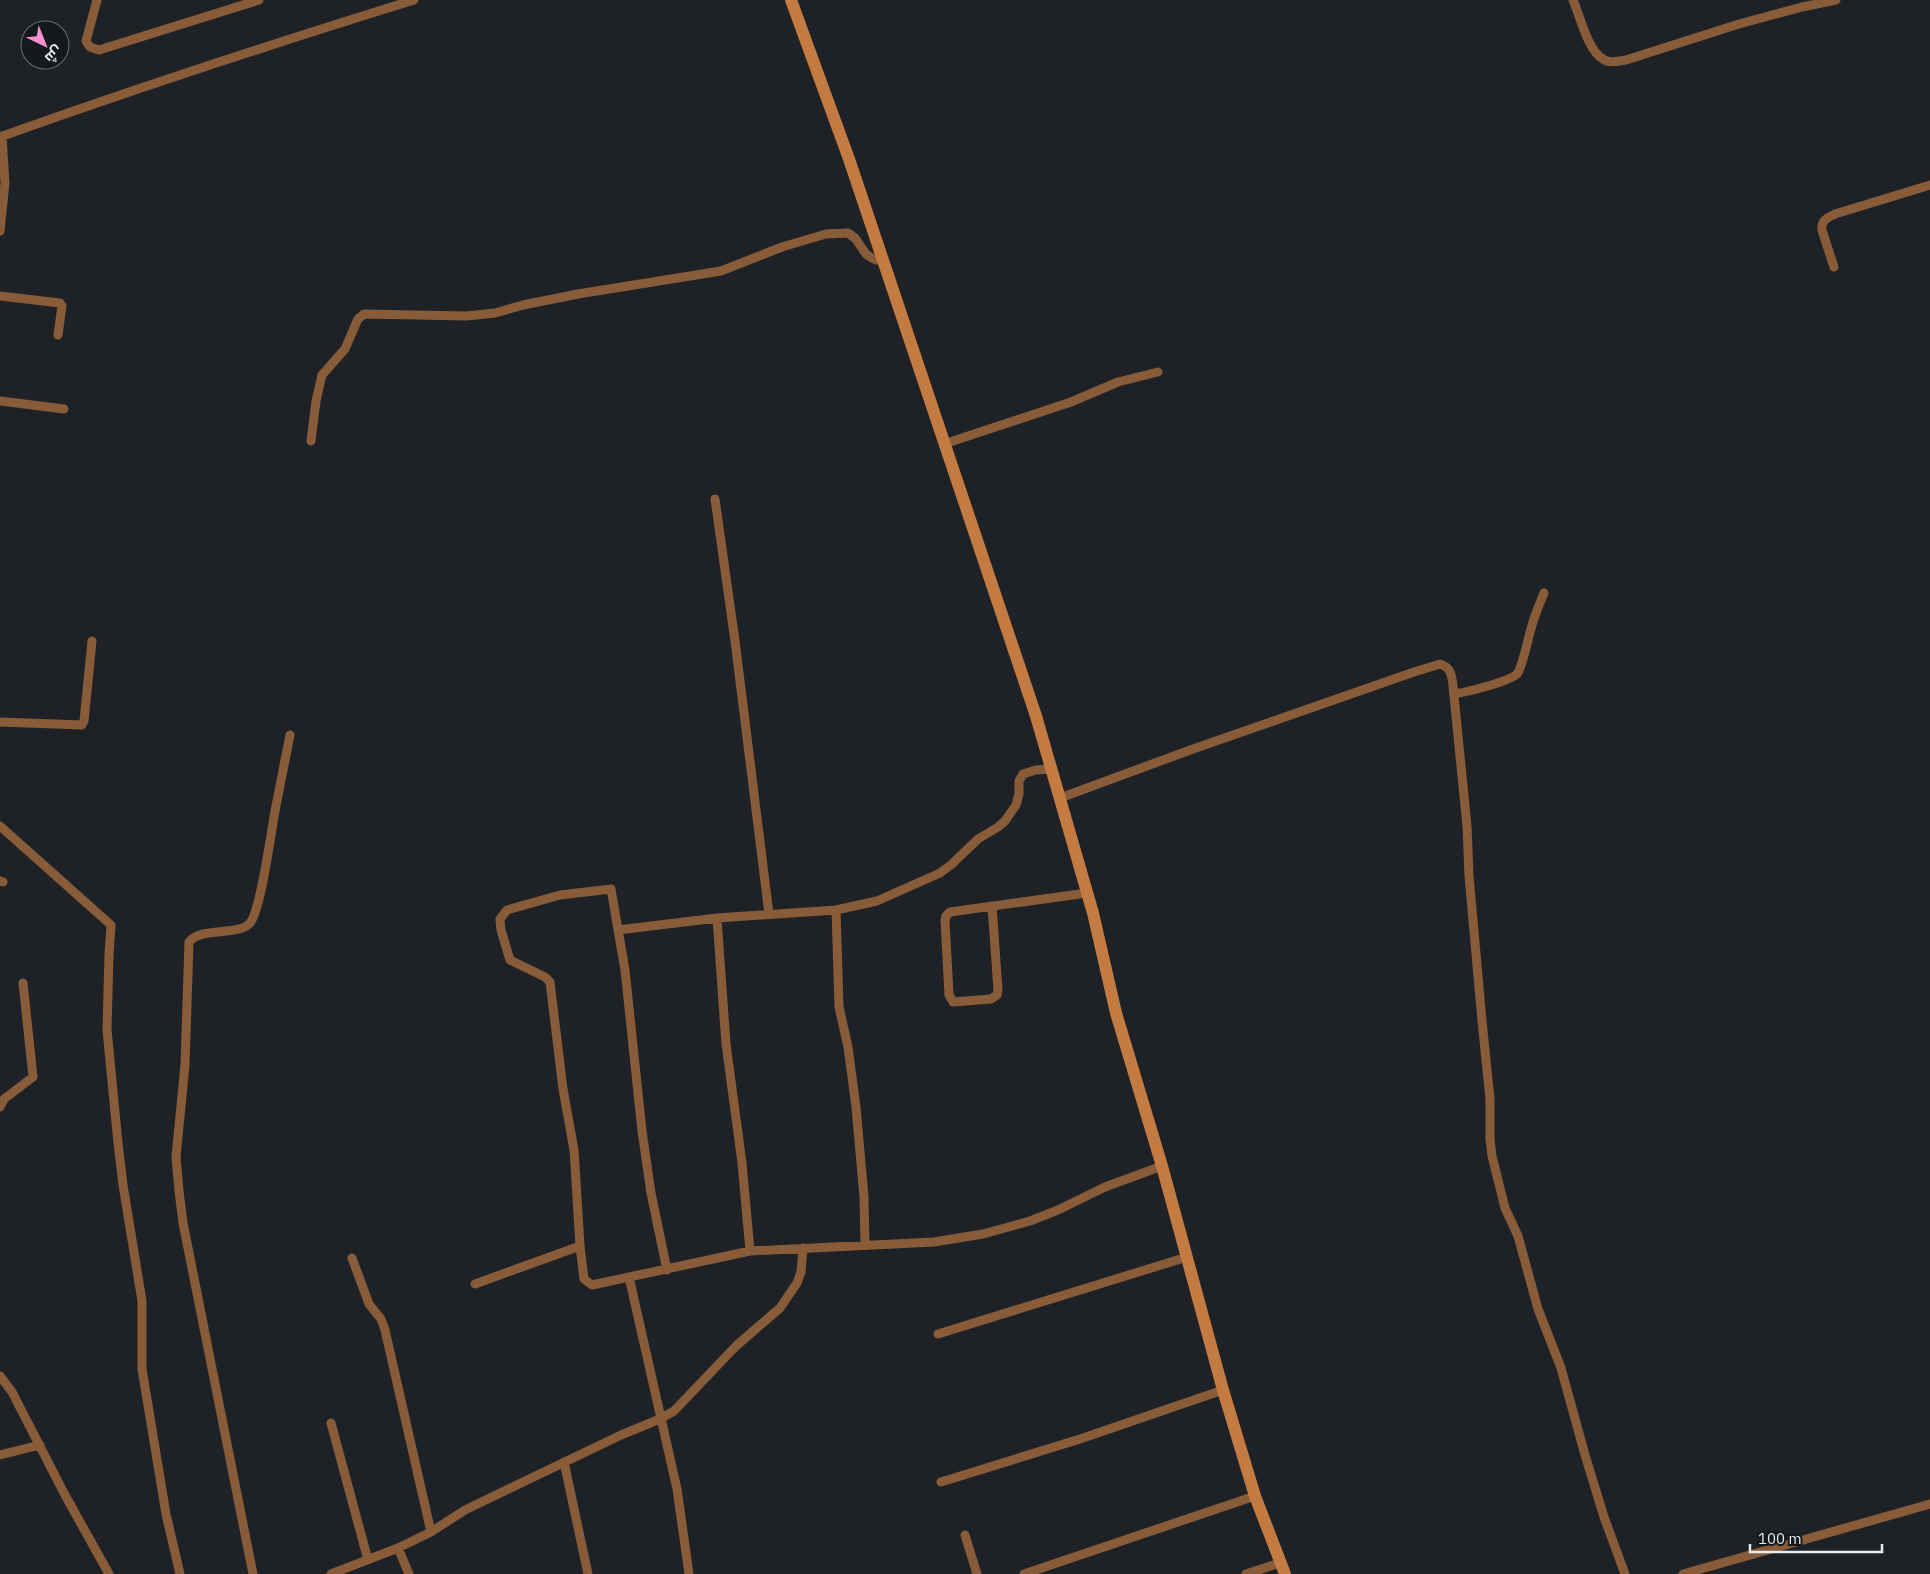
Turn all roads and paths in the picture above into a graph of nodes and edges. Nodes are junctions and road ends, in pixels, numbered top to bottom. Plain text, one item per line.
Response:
1 (97, 0) edge
2 (259, 0) edge
3 (414, 0) edge
4 (791, 0) edge
5 (1573, 0) edge
6 (1836, 0) edge
7 (1, 136) edge
8 (1930, 185) edge
9 (0, 231) edge
10 (882, 258) junction
11 (1834, 267) dead end
12 (0, 296) edge
13 (58, 335) dead end
14 (1158, 372) dead end
15 (0, 401) edge
16 (64, 409) dead end
17 (311, 440) dead end
18 (944, 444) junction
19 (715, 498) dead end
20 (1544, 593) dead end
21 (92, 641) dead end
22 (1454, 694) junction
23 (0, 722) edge
24 (290, 735) dead end
25 (1052, 769) junction
26 (1060, 798) junction
27 (0, 826) edge
28 (1087, 893) junction
29 (992, 906) junction
30 (836, 910) junction
31 (769, 914) junction
32 (717, 918) junction
33 (618, 930) junction
34 (23, 983) dead end
35 (0, 1107) edge
36 (1162, 1166) junction
37 (865, 1245) junction
38 (580, 1246) junction
39 (803, 1248) junction
40 (750, 1251) junction
41 (1187, 1257) junction
42 (352, 1258) dead end
43 (666, 1270) junction
44 (629, 1277) junction
45 (475, 1284) dead end
46 (938, 1334) dead end
47 (0, 1376) edge
48 (1224, 1390) junction
49 (660, 1419) junction
50 (331, 1423) dead end
51 (40, 1445) junction
52 (0, 1455) edge
53 (564, 1462) junction
54 (941, 1482) dead end
55 (1255, 1496) junction
56 (1930, 1504) edge
57 (431, 1532) junction
58 (965, 1536) dead end
59 (398, 1548) junction
60 (368, 1560) junction
61 (1282, 1569) edge
62 (109, 1574) edge
63 (180, 1574) edge
64 (253, 1574) edge
65 (331, 1574) edge
66 (409, 1574) edge
67 (588, 1574) edge
68 (689, 1574) edge
69 (977, 1574) edge
70 (1024, 1574) edge
71 (1246, 1574) edge
72 (1625, 1574) edge
73 (1683, 1574) edge

1 - 2 street
3 - 7 street
4 - 10 street
5 - 6 street
7 - 9 street
8 - 11 street
10 - 17 street
10 - 18 street
12 - 13 street
14 - 18 street
15 - 16 street
18 - 25 street
19 - 31 street
20 - 22 street
21 - 23 street
22 - 26 street
22 - 72 street
24 - 64 street
25 - 26 street
25 - 30 street
26 - 28 street
27 - 63 street
28 - 29 street
28 - 36 street
29 - 29 street
30 - 31 street
30 - 37 street
31 - 32 street
32 - 33 street
32 - 40 street
33 - 38 street
33 - 43 street
34 - 35 street
36 - 37 street
36 - 41 street
37 - 39 street
38 - 44 street
38 - 45 street
39 - 40 street
39 - 49 street
40 - 43 street
41 - 46 street
41 - 48 street
42 - 57 street
43 - 44 street
44 - 49 street
47 - 51 street
48 - 54 street
48 - 55 street
49 - 53 street
49 - 68 street
50 - 60 street
51 - 52 street
51 - 62 street
53 - 57 street
53 - 67 street
55 - 61 street
55 - 70 street
56 - 73 street
57 - 59 street
58 - 69 street
59 - 60 street
59 - 66 street
60 - 65 street
61 - 71 street

